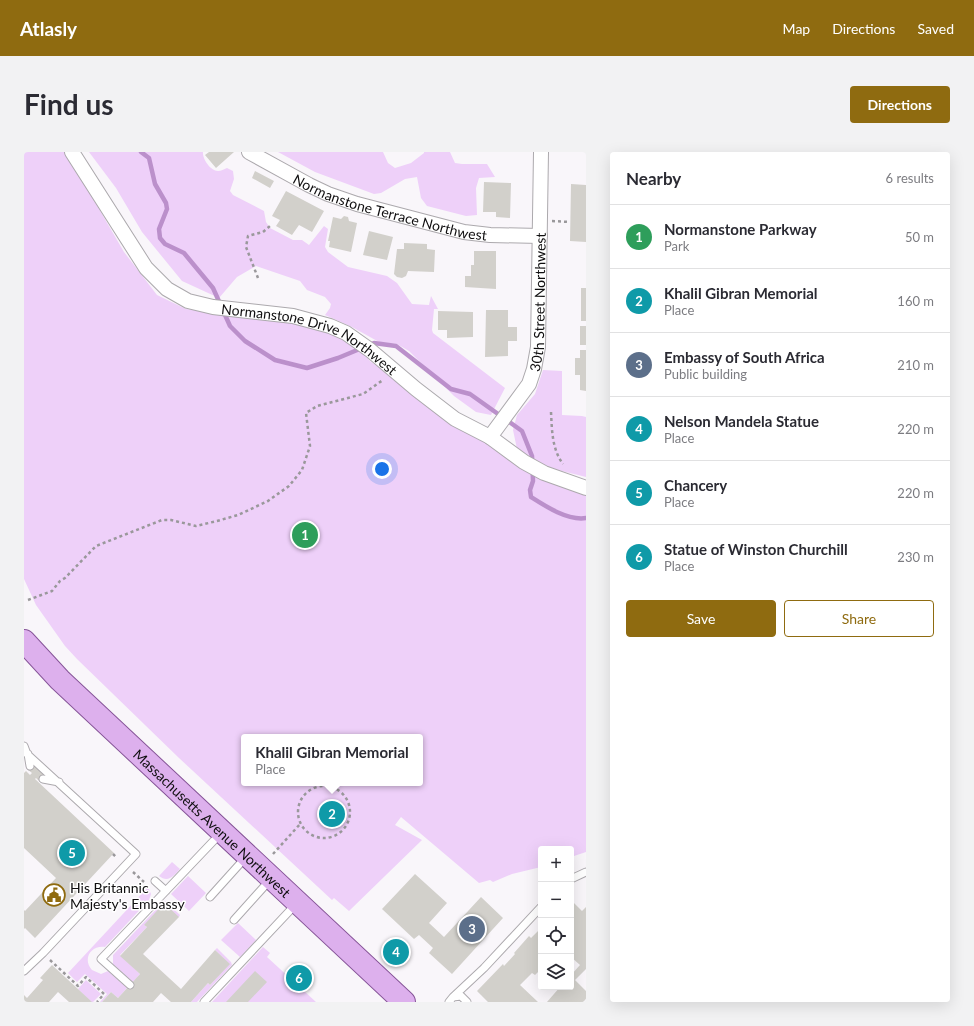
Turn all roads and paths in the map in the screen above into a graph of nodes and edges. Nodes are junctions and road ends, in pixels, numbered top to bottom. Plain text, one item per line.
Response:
1 (72, 152) edge
2 (250, 152) edge
3 (541, 152) edge
4 (270, 226) dead end
5 (540, 236) junction
6 (258, 278) dead end
7 (385, 379) dead end
8 (551, 412) dead end
9 (490, 437) junction
10 (568, 481) junction
11 (586, 488) edge
12 (28, 600) dead end
13 (24, 641) edge
14 (24, 746) edge
15 (28, 754) junction
16 (30, 766) dead end
17 (43, 779) dead end
18 (60, 783) junction
19 (301, 823) junction
20 (222, 832) junction
21 (260, 867) junction
22 (131, 870) dead end
23 (586, 872) edge
24 (574, 878) edge
25 (154, 881) dead end
26 (149, 886) dead end
27 (166, 891) junction
28 (210, 897) dead end
29 (298, 903) junction
30 (538, 910) edge
31 (234, 920) dead end
32 (54, 963) dead end
33 (24, 971) edge
34 (130, 985) dead end
35 (451, 1000) edge
36 (97, 1002) edge
37 (204, 1002) edge
38 (404, 1002) edge
39 (467, 1002) edge

1 - 9 street, Normanstone Drive Northwest
2 - 5 street, Normanstone Terrace Northwest
3 - 5 street, 30th Street Northwest
4 - 6 path
5 - 9 street, 30th Street Northwest
7 - 12 path
8 - 10 path
9 - 10 street, Normanstone Drive Northwest
10 - 11 street, Normanstone Drive Northwest
13 - 20 main road, Massachusetts Avenue Northwest
14 - 15 lane
15 - 16 lane
15 - 18 lane
17 - 18 lane
18 - 33 lane
19 - 19 path
19 - 21 path
20 - 21 main road, Massachusetts Avenue Northwest
20 - 27 lane
21 - 28 lane
21 - 29 main road, Massachusetts Avenue Northwest
21 - 31 lane
22 - 26 path
23 - 24 lane
25 - 27 lane
27 - 34 lane
29 - 37 lane
29 - 38 main road, Massachusetts Avenue Northwest
30 - 35 lane
32 - 36 path
35 - 39 lane

